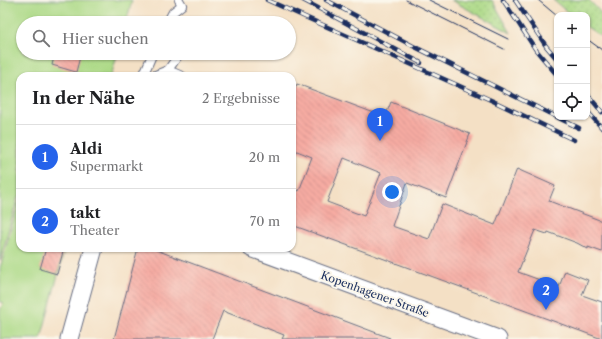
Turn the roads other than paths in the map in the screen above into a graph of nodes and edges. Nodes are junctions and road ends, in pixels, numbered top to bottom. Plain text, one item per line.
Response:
1 (179, 0) edge
2 (171, 16) edge
3 (150, 60) edge
4 (175, 60) edge
5 (168, 70) junction
6 (145, 72) edge
7 (163, 72) edge
8 (173, 72) edge
9 (93, 252) edge
10 (262, 252) edge
11 (69, 339) edge
12 (498, 339) edge

1 - 2 lane
3 - 6 lane
4 - 5 lane
5 - 7 lane
5 - 8 lane
9 - 11 street
10 - 12 street, Kopenhagener Straße

